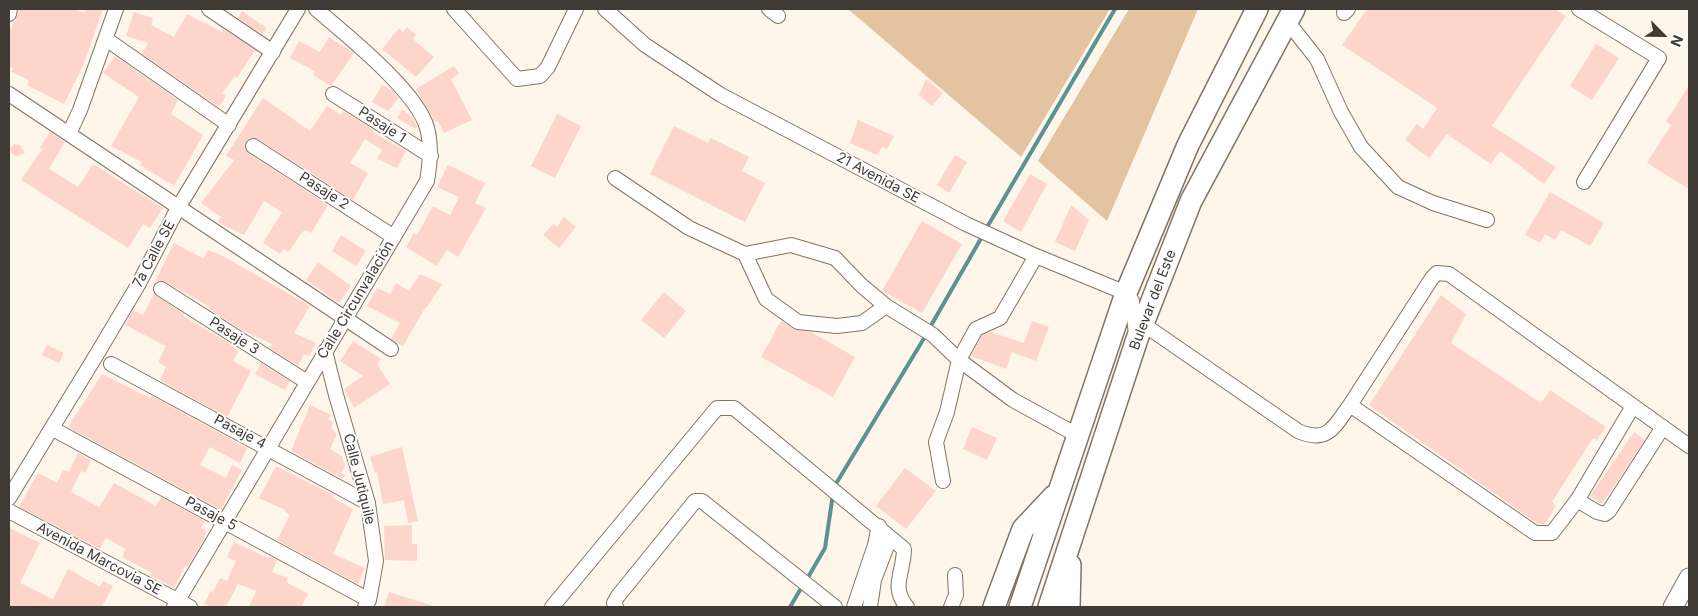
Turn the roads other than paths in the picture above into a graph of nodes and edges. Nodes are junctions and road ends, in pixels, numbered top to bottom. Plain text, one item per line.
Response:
1 (10, 9) edge
2 (116, 9) edge
3 (209, 9) edge
4 (298, 9) edge
5 (316, 9) edge
6 (454, 9) edge
7 (576, 9) edge
8 (605, 9) edge
9 (1257, 9) edge
10 (1579, 9) edge
11 (9, 14) edge
12 (1290, 15) edge
13 (106, 39) junction
14 (273, 52) junction
15 (9, 94) edge
16 (333, 94) dead end
17 (229, 125) junction
18 (68, 134) junction
19 (254, 146) dead end
20 (431, 156) junction
21 (615, 178) dead end
22 (1584, 182) dead end
23 (178, 208) junction
24 (1487, 220) dead end
25 (394, 237) junction
26 (745, 254) junction
27 (1036, 256) junction
28 (161, 289) dead end
29 (1126, 293) junction
30 (886, 306) junction
31 (346, 319) junction
32 (1140, 332) junction
33 (391, 349) dead end
34 (325, 351) junction
35 (959, 360) junction
36 (111, 364) dead end
37 (307, 382) junction
38 (1350, 405) junction
39 (1633, 406) junction
40 (1663, 427) junction
41 (53, 429) junction
42 (1077, 435) junction
43 (1689, 446) edge
44 (267, 447) junction
45 (944, 481) dead end
46 (1058, 492) junction
47 (9, 498) edge
48 (1577, 500) junction
49 (368, 503) junction
50 (9, 511) edge
51 (224, 521) junction
52 (879, 526) junction
53 (890, 538) junction
54 (1071, 541) junction
55 (955, 575) dead end
56 (1689, 578) edge
57 (1680, 603) edge
58 (367, 604) edge
59 (1021, 604) edge
60 (181, 605) edge
61 (552, 607) edge
62 (616, 607) edge
63 (835, 607) edge
64 (854, 607) edge
65 (870, 607) edge
66 (907, 607) edge
67 (951, 607) edge
68 (994, 607) edge
69 (1049, 607) edge
70 (1069, 607) edge

1 - 11 street
2 - 13 street
3 - 14 street
4 - 14 street, 7a Calle SE
5 - 20 street, Calle Circunvalación
6 - 7 street
8 - 27 street, 21 Avenida SE
9 - 29 highway, Bulevar del Este
10 - 22 street
12 - 24 street
12 - 32 highway, Bulevar del Este
13 - 17 street
13 - 18 street
14 - 17 street, 7a Calle SE
15 - 18 street
16 - 20 street, Pasaje 1
17 - 23 street, 7a Calle SE
18 - 23 street
19 - 25 street, Pasaje 2
20 - 25 street, Calle Circunvalación
21 - 26 street
23 - 31 street
23 - 41 street, 7a Calle SE
25 - 31 street, Calle Circunvalación
26 - 30 street
26 - 30 street
27 - 29 street, 21 Avenida SE
27 - 35 street
28 - 37 street, Pasaje 3
29 - 32 street
29 - 42 highway, Bulevar del Este
30 - 35 street
31 - 33 street
31 - 34 street, Calle Circunvalación
32 - 38 street
32 - 54 highway, Bulevar del Este
34 - 37 street, Calle Circunvalación
34 - 49 street, Calle Jutiquile
35 - 42 street
35 - 45 street
36 - 44 street, Pasaje 4
37 - 44 street, Calle Circunvalación
38 - 39 street
38 - 48 street
39 - 40 street
39 - 48 street
40 - 43 street
40 - 48 street
41 - 47 street, 7a Calle SE
41 - 51 street, Pasaje 5
42 - 46 highway, Bulevar del Este
44 - 49 street, Pasaje 4
44 - 51 street, Calle Circunvalación
46 - 59 highway, Bulevar del Este
46 - 68 highway
49 - 58 street, Calle Jutiquile
50 - 60 street, Avenida Marcovia SE
51 - 58 street, Pasaje 5
51 - 60 street, Calle Circunvalación
52 - 53 street
52 - 61 street
52 - 64 street
53 - 65 street
53 - 66 street
54 - 69 highway, Bulevar del Este
54 - 70 highway
55 - 67 street
56 - 57 main road
62 - 63 street

